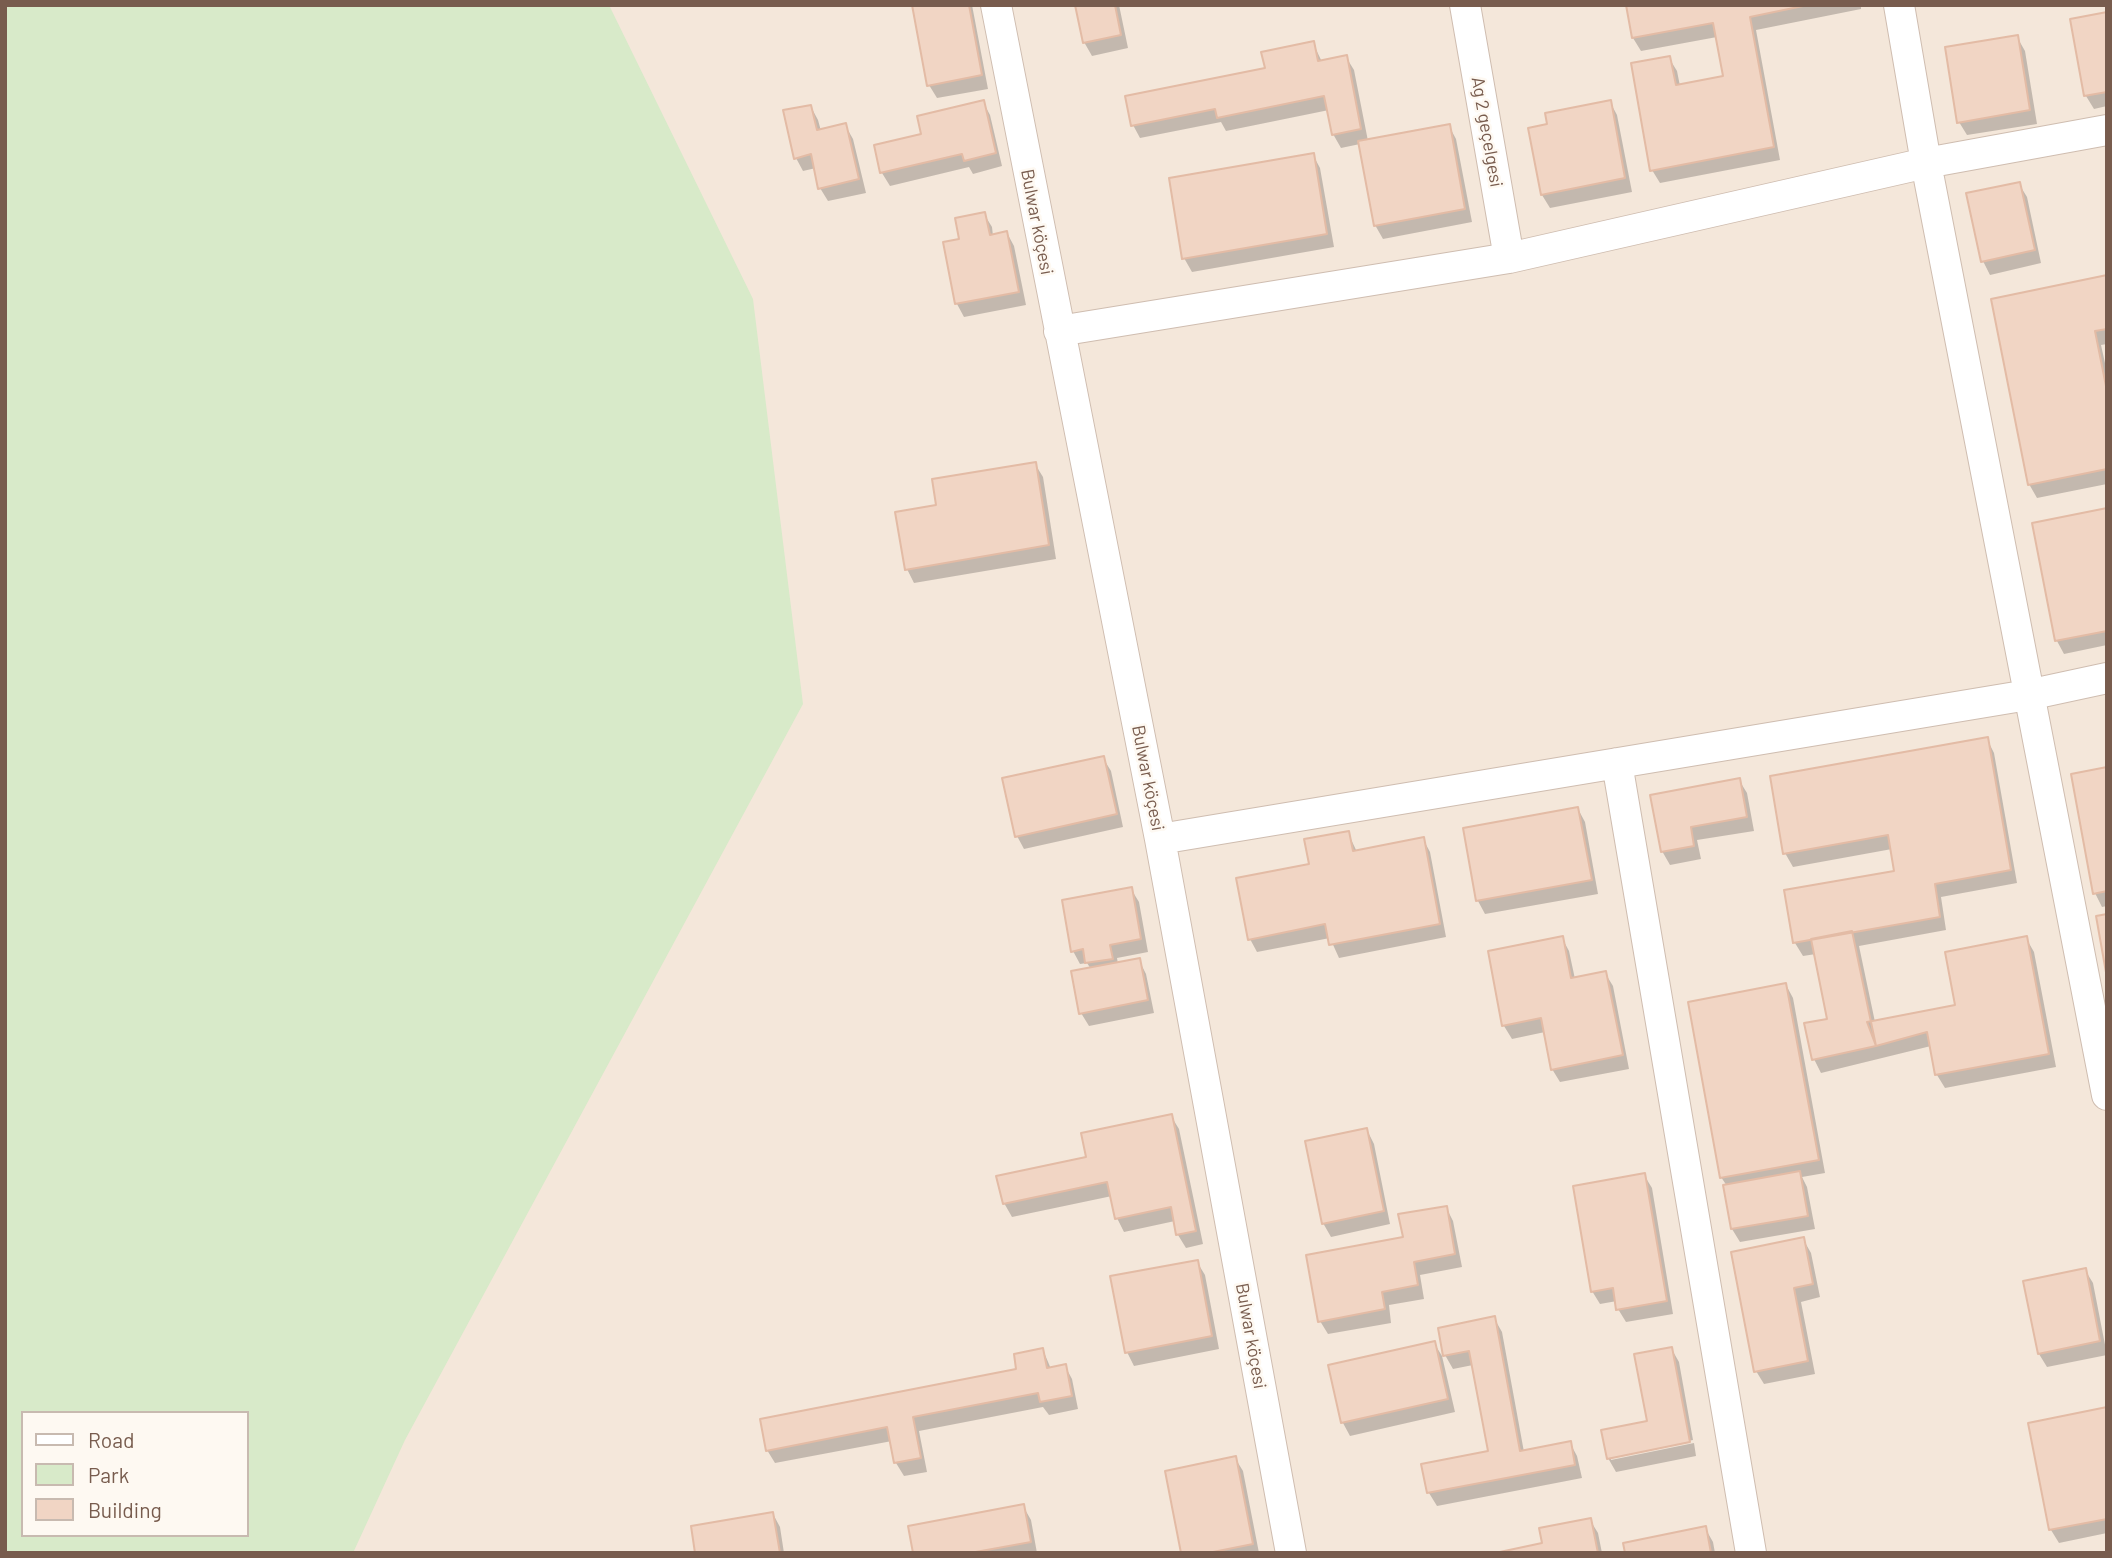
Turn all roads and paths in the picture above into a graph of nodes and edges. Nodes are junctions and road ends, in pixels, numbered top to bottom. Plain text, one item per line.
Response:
1 (996, 5) edge
2 (1465, 5) edge
3 (1899, 5) edge
4 (2107, 130) edge
5 (1926, 163) junction
6 (1509, 258) junction
7 (1059, 331) junction
8 (2107, 678) edge
9 (2028, 695) junction
10 (1617, 763) junction
11 (1160, 839) junction
12 (2107, 1095) edge
13 (1291, 1553) edge
14 (1751, 1553) edge

1 - 7 street, Bulwar köçesi
2 - 6 street, Ag 2 geçelgesi
3 - 5 street
4 - 5 street
5 - 6 street
5 - 9 street
6 - 7 street
7 - 11 street, Bulwar köçesi
8 - 9 street
9 - 10 street
9 - 12 street
10 - 11 street
10 - 14 street
11 - 13 street, Bulwar köçesi

